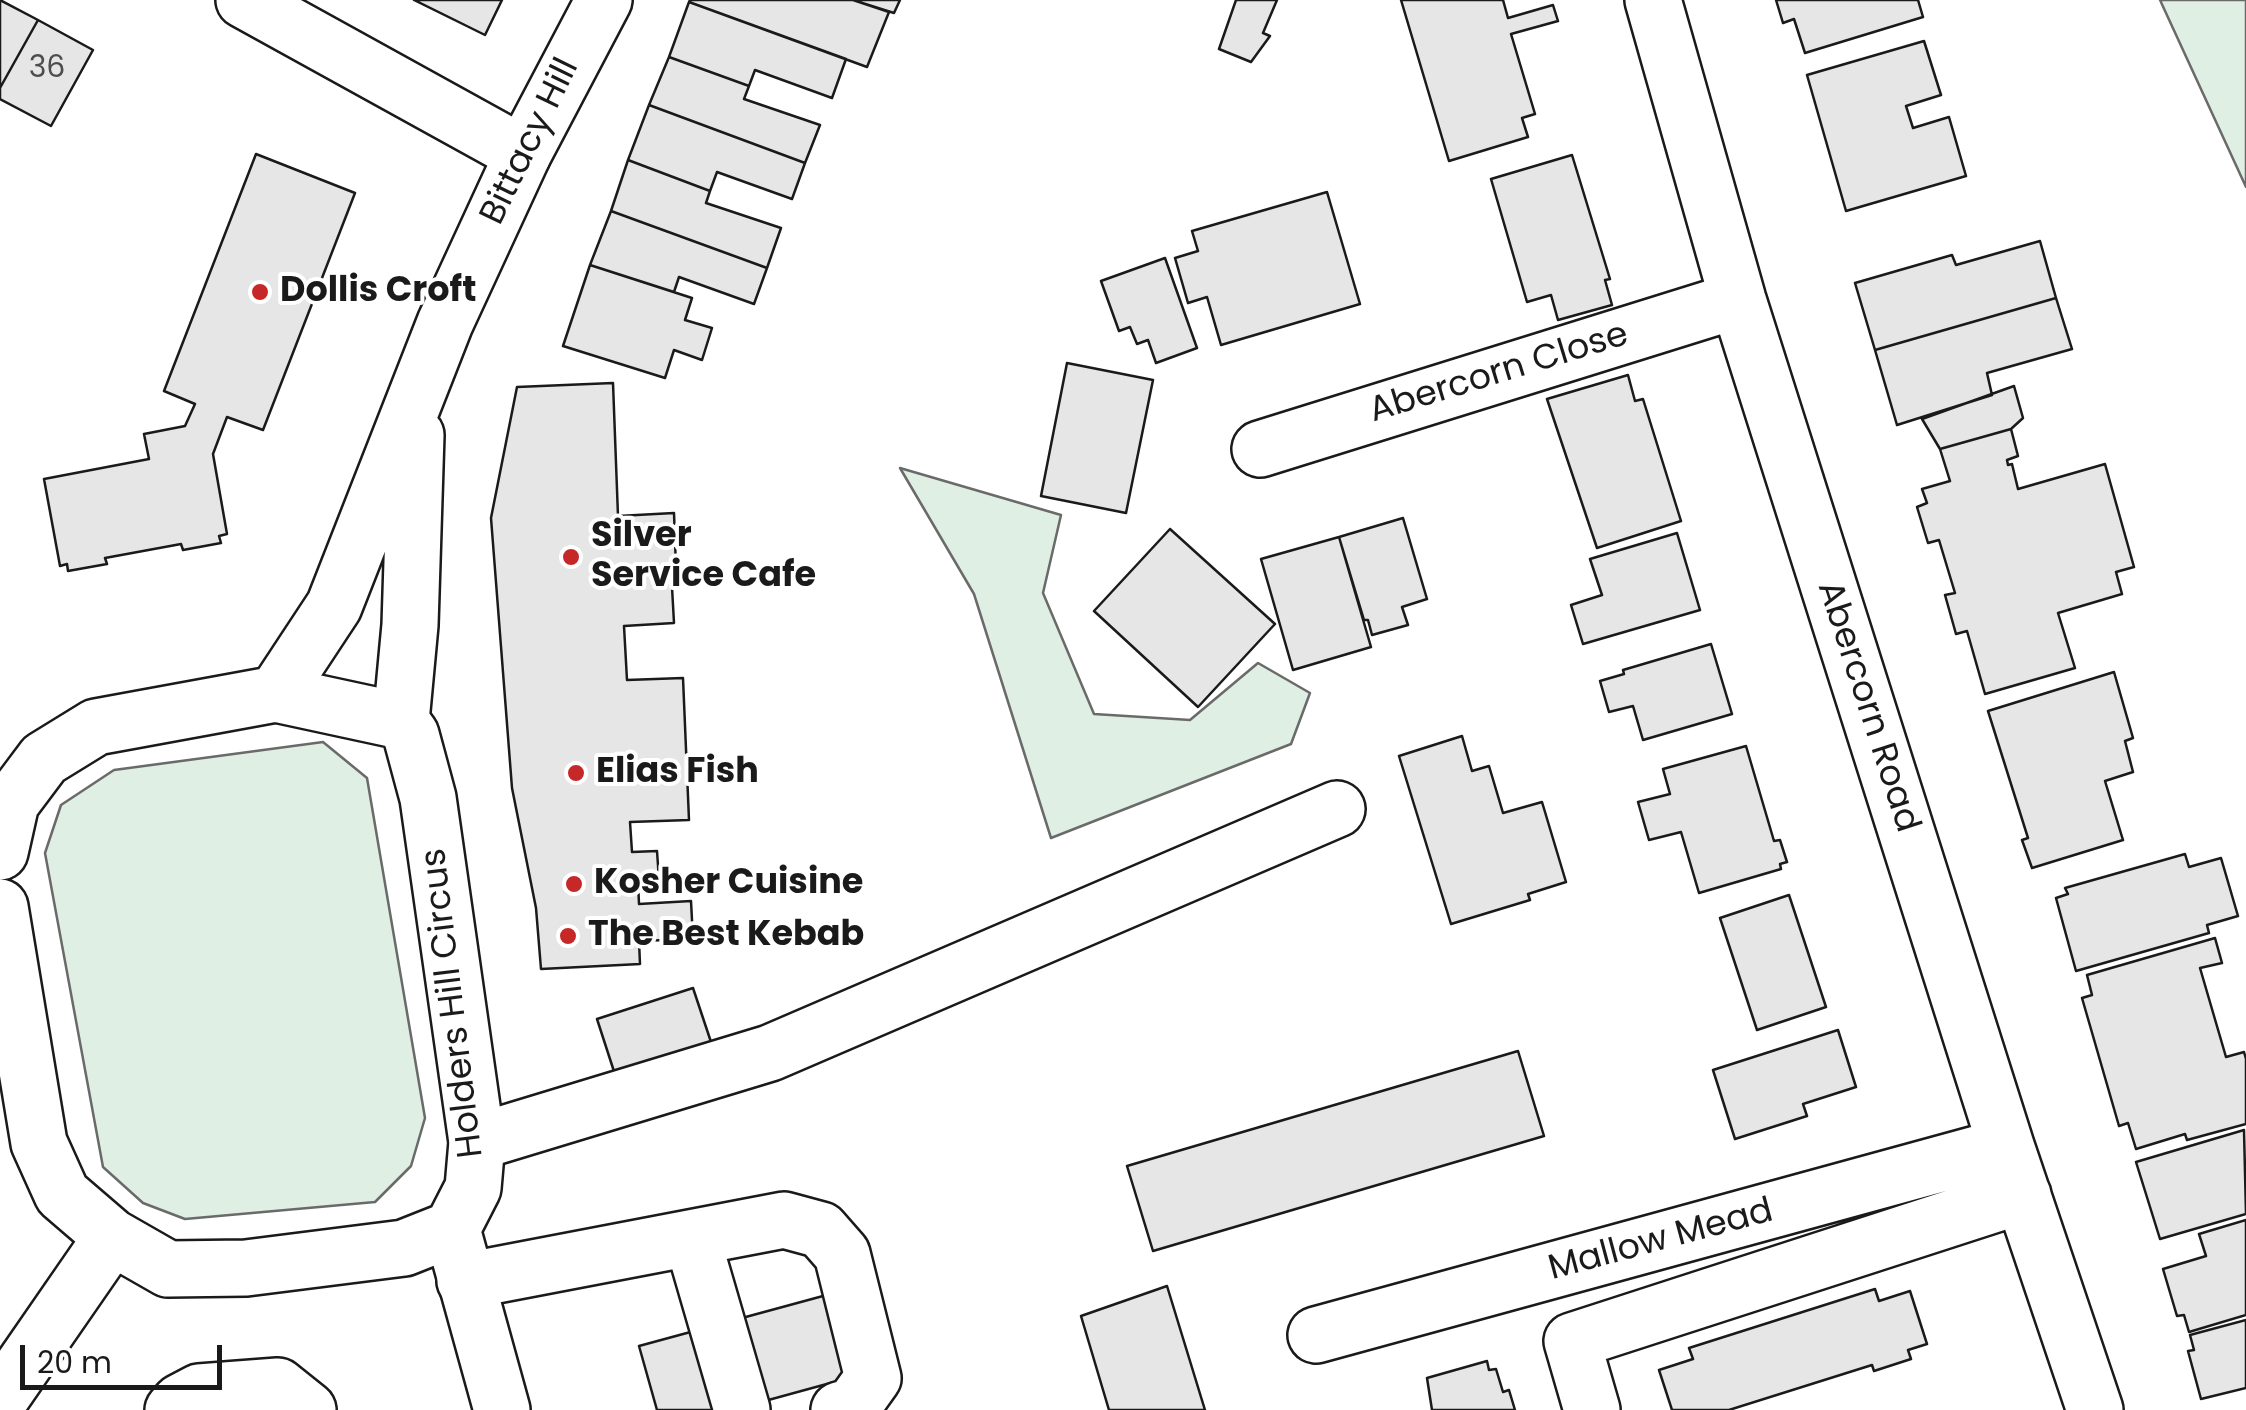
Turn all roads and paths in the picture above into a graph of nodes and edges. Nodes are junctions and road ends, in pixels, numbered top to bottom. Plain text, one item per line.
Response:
1 (244, 0) edge
2 (604, 0) edge
3 (1653, 0) edge
4 (522, 154) junction
5 (1738, 300) junction
6 (418, 398) junction
7 (1260, 449) dead end
8 (276, 694) junction
9 (401, 721) junction
10 (1337, 809) dead end
11 (4, 817) edge
12 (0, 907) edge
13 (477, 1142) junction
14 (2015, 1171) junction
15 (452, 1228) junction
16 (112, 1237) junction
17 (692, 1238) junction
18 (465, 1281) junction
19 (1316, 1335) dead end
20 (0, 1399) edge
21 (174, 1410) edge
22 (308, 1410) edge
23 (502, 1410) edge
24 (742, 1410) edge
25 (838, 1410) edge
26 (1592, 1410) edge
27 (2095, 1410) edge

1 - 4 main road
2 - 4 main road, Bittacy Hill
3 - 5 main road, Abercorn Road
4 - 6 main road, Bittacy Hill
5 - 7 main road, Abercorn Close
5 - 14 main road, Abercorn Road
6 - 8 main road, Bittacy Hill
6 - 9 main road, Bittacy Hill
8 - 9 main road
8 - 11 main road
9 - 13 main road, Holders Hill Circus
10 - 13 main road
12 - 16 main road
13 - 15 main road, Holders Hill Circus
14 - 19 main road, Mallow Mead
14 - 26 main road
14 - 27 main road, Abercorn Road
15 - 16 main road
15 - 18 main road
16 - 20 main road
17 - 18 main road
17 - 24 main road
17 - 25 main road
18 - 23 main road
21 - 22 main road

